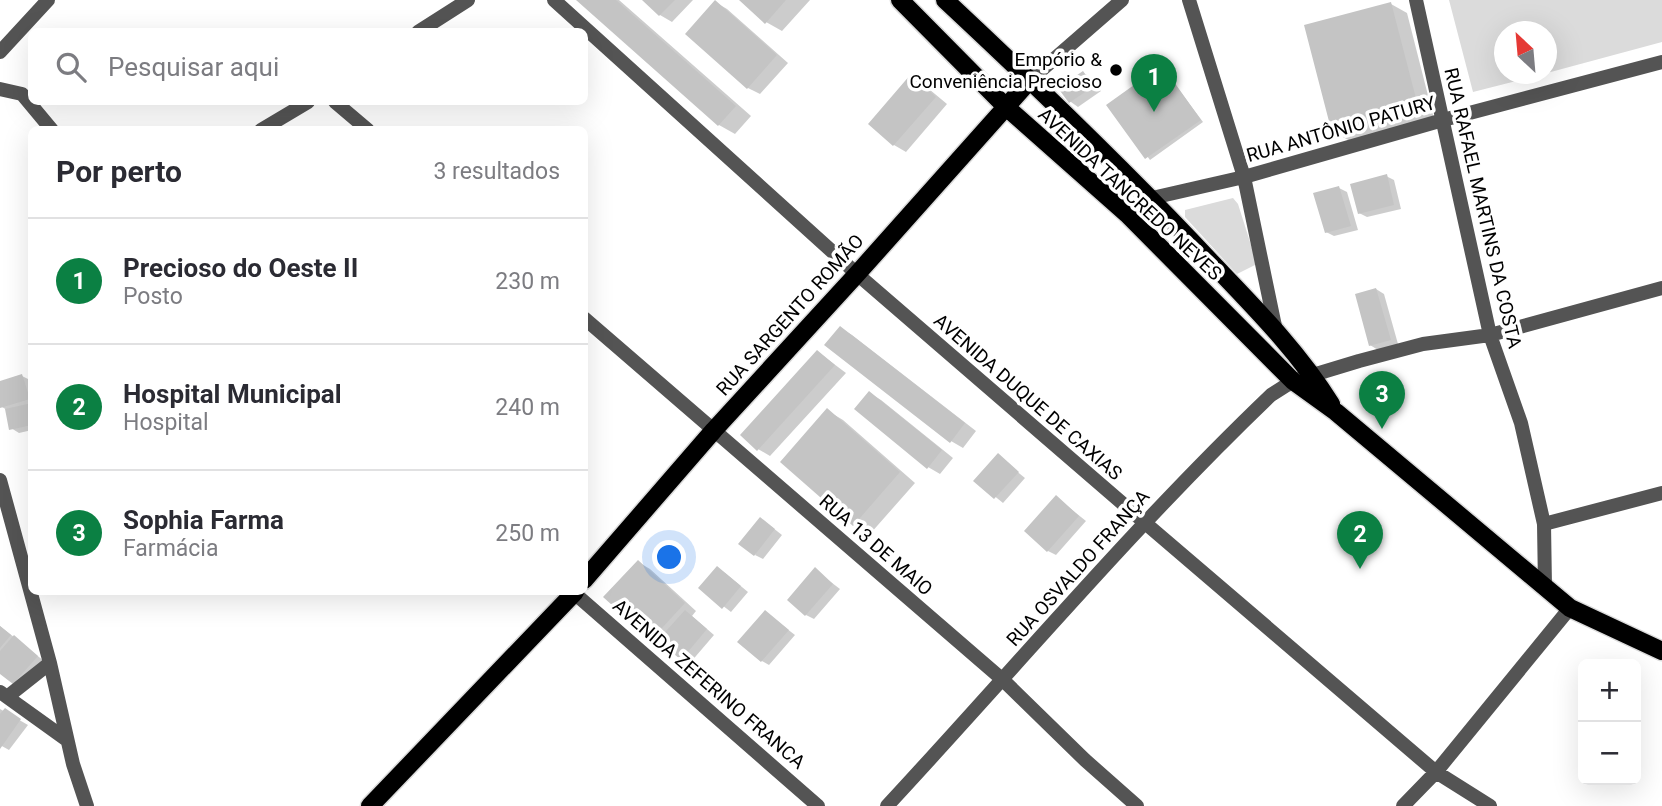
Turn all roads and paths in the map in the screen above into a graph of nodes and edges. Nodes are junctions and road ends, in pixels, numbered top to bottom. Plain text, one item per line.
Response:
1 (48, 0) edge
2 (468, 0) edge
3 (554, 0) edge
4 (900, 0) edge
5 (945, 0) edge
6 (1122, 0) edge
7 (1189, 0) edge
8 (1416, 0) edge
9 (424, 28) edge
10 (585, 28) edge
11 (588, 31) edge
12 (0, 51) edge
13 (1662, 62) edge
14 (1030, 80) junction
15 (0, 89) edge
16 (28, 101) edge
17 (31, 105) edge
18 (303, 105) edge
19 (339, 105) edge
20 (1005, 106) junction
21 (1443, 120) junction
22 (49, 126) edge
23 (268, 126) edge
24 (363, 126) edge
25 (1244, 177) junction
26 (1152, 198) junction
27 (1127, 215) junction
28 (857, 274) junction
29 (1662, 288) edge
30 (588, 321) edge
31 (1276, 331) junction
32 (1490, 335) junction
33 (1313, 374) junction
34 (1293, 381) junction
35 (1336, 412) junction
36 (714, 430) junction
37 (0, 480) edge
38 (1662, 493) edge
39 (1144, 522) junction
40 (1544, 524) junction
41 (588, 575) edge
42 (28, 582) edge
43 (1545, 587) junction
44 (31, 595) edge
45 (571, 595) edge
46 (577, 595) edge
47 (1570, 608) junction
48 (1662, 651) edge
49 (50, 663) junction
50 (1003, 680) junction
51 (3, 694) edge
52 (67, 740) junction
53 (1436, 772) junction
54 (87, 806) edge
55 (370, 806) edge
56 (818, 806) edge
57 (887, 806) edge
58 (1137, 806) edge
59 (1403, 806) edge
60 (1490, 806) edge

1 - 12 street
2 - 9 street
3 - 10 street, AVENIDA DUQUE DE CAXIAS
4 - 20 main road, AVENIDA TANCREDO NEVES
5 - 14 main road, AVENIDA TANCREDO NEVES
6 - 14 street
7 - 25 street
8 - 21 street, RUA RAFAEL MARTINS DA COSTA
11 - 28 street, AVENIDA DUQUE DE CAXIAS
13 - 21 street, RUA ANTÔNIO PATURY
14 - 20 main road, RUA SARGENTO ROMÃO
14 - 26 main road, AVENIDA TANCREDO NEVES
15 - 16 street
17 - 22 street
18 - 23 street
19 - 24 street
20 - 27 main road, AVENIDA TANCREDO NEVES
20 - 28 main road, RUA SARGENTO ROMÃO
21 - 25 street, RUA ANTÔNIO PATURY
21 - 32 street, RUA RAFAEL MARTINS DA COSTA
25 - 26 street, RUA ANTÔNIO PATURY
25 - 31 street
26 - 27 street
26 - 31 main road, AVENIDA TANCREDO NEVES
27 - 34 main road, AVENIDA TANCREDO NEVES
28 - 36 main road, RUA SARGENTO ROMÃO
28 - 39 street, AVENIDA DUQUE DE CAXIAS
29 - 32 street, RUA OSVALDO FRANÇA
30 - 36 street, RUA 13 DE MAIO
31 - 33 main road, AVENIDA TANCREDO NEVES
32 - 33 street, RUA OSVALDO FRANÇA
32 - 40 street, RUA RAFAEL MARTINS DA COSTA
33 - 34 street, RUA OSVALDO FRANÇA
33 - 35 main road, AVENIDA TANCREDO NEVES
34 - 35 main road, AVENIDA TANCREDO NEVES
34 - 39 street, RUA OSVALDO FRANÇA
35 - 43 main road, AVENIDA TANCREDO NEVES
36 - 41 main road, RUA SARGENTO ROMÃO
36 - 50 street, RUA 13 DE MAIO
37 - 42 street
38 - 40 street
39 - 50 street, RUA OSVALDO FRANÇA
39 - 53 street, AVENIDA DUQUE DE CAXIAS
40 - 43 street, RUA RAFAEL MARTINS DA COSTA
43 - 47 main road, AVENIDA TANCREDO NEVES
44 - 49 street
45 - 55 main road
46 - 56 street, AVENIDA ZEFERINO FRANCA
47 - 48 main road, AVENIDA TANCREDO NEVES
47 - 53 street
49 - 51 street
49 - 52 street
50 - 57 street, RUA OSVALDO FRANÇA
50 - 58 street, RUA 13 DE MAIO
51 - 52 street
52 - 54 street
53 - 59 street
53 - 60 street, AVENIDA DUQUE DE CAXIAS

